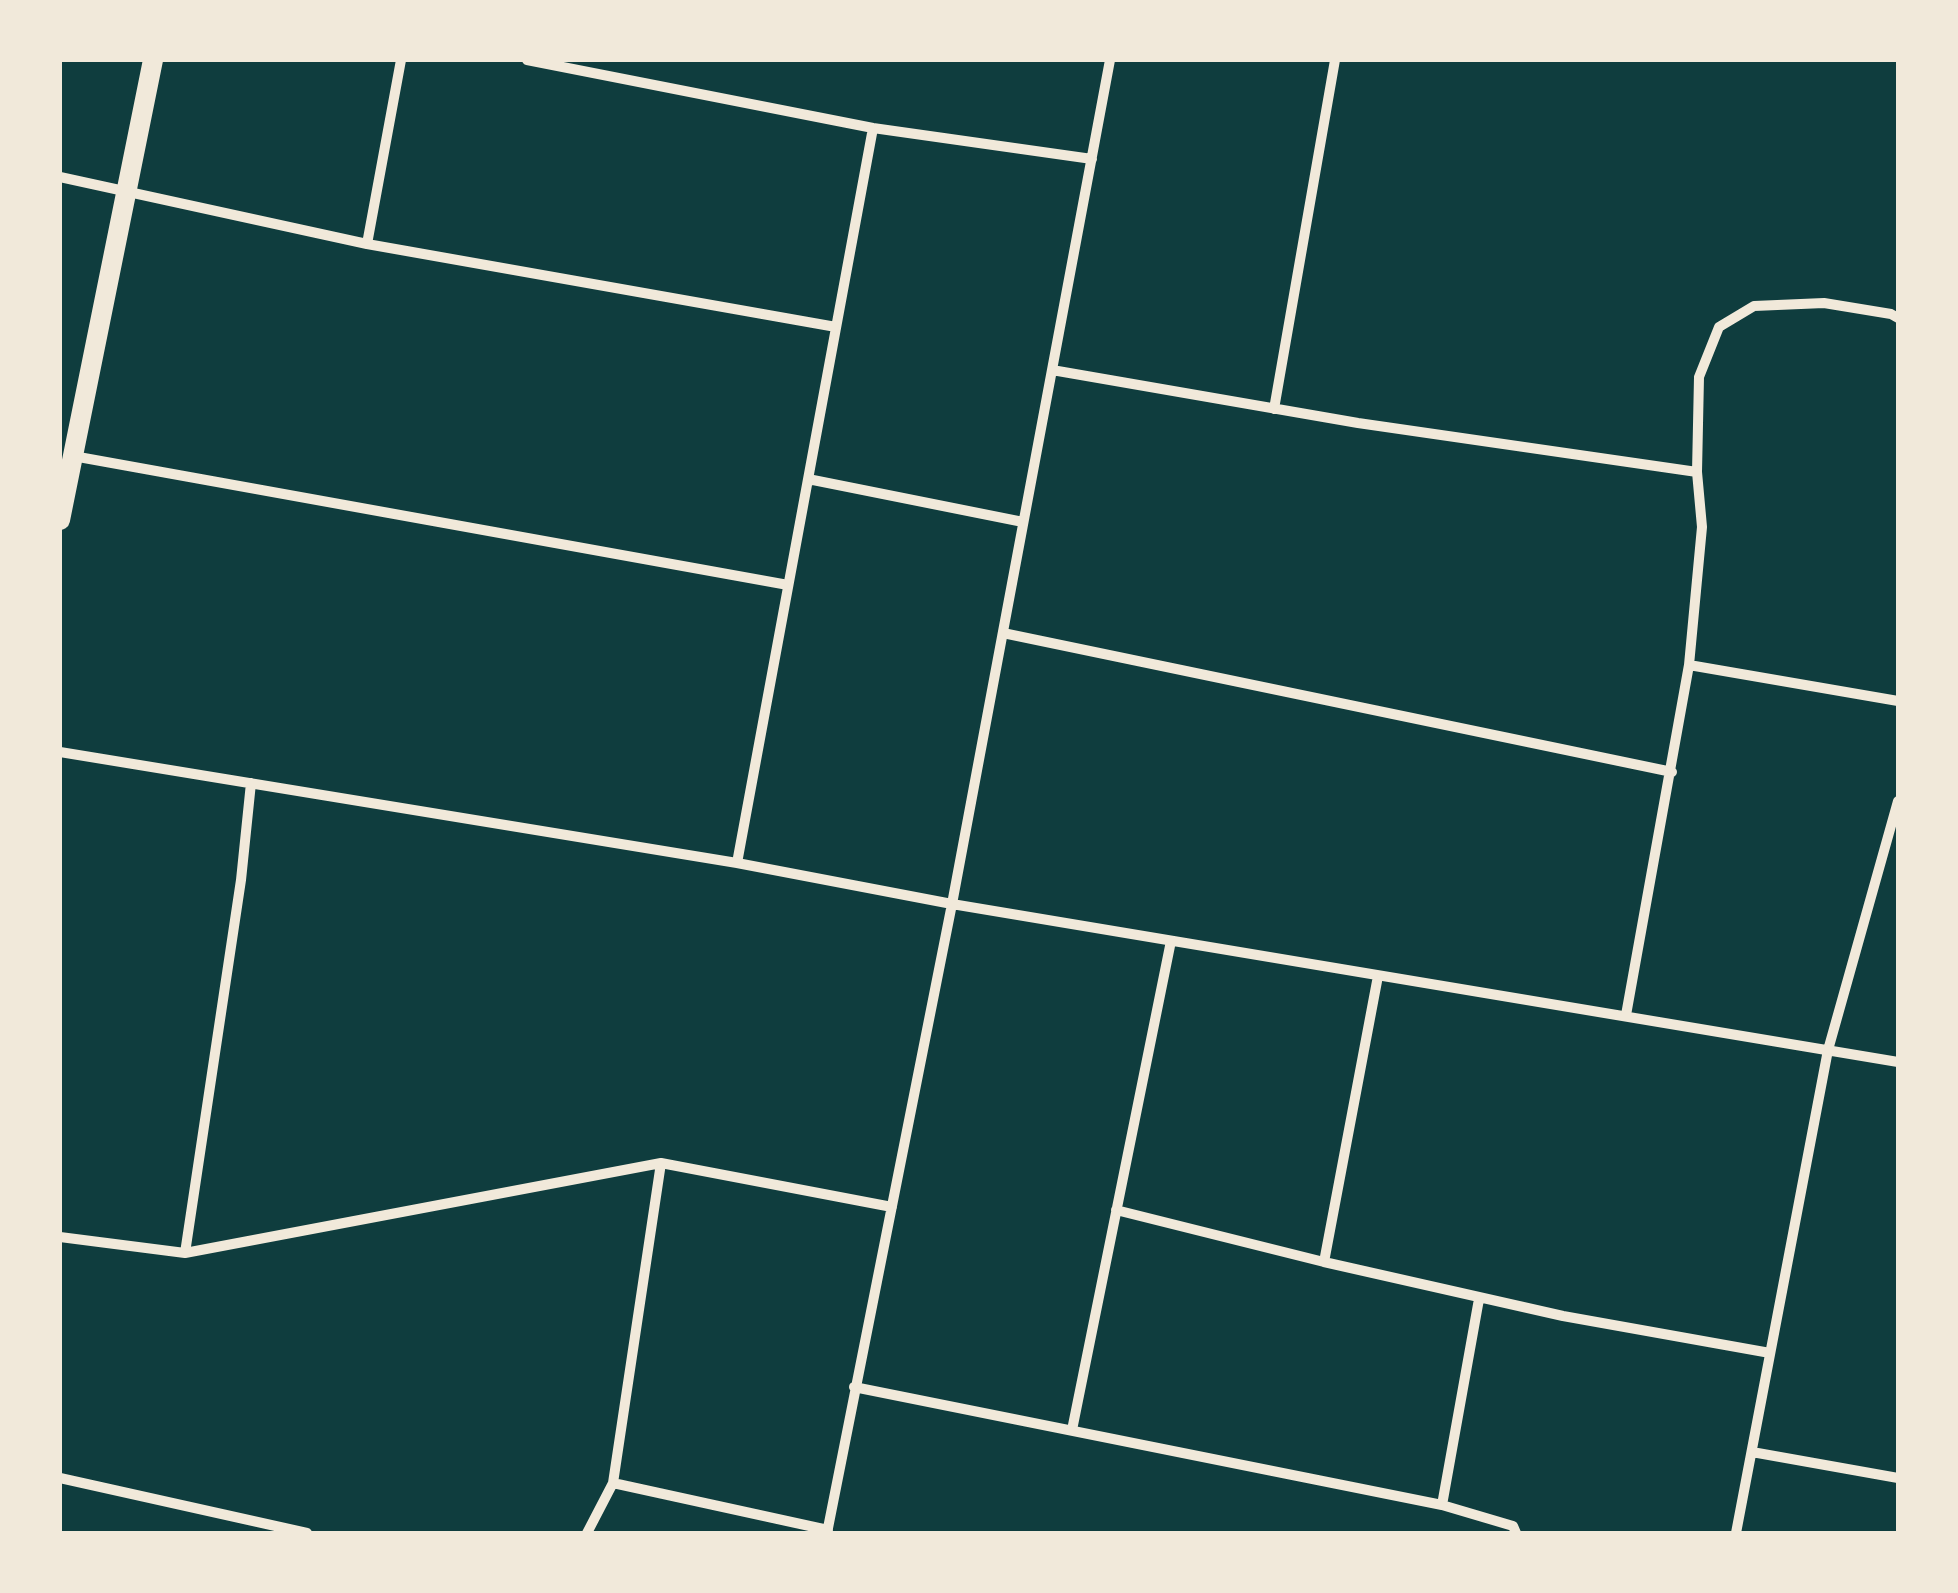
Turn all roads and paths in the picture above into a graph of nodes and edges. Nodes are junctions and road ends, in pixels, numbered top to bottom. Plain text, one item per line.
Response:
1 (153, 60) edge
2 (401, 60) edge
3 (527, 60) edge
4 (1110, 60) edge
5 (1335, 60) edge
6 (873, 128) junction
7 (1092, 158) junction
8 (60, 176) edge
9 (128, 193) junction
10 (367, 244) junction
11 (1898, 318) edge
12 (836, 326) junction
13 (1052, 370) junction
14 (1274, 409) junction
15 (72, 456) junction
16 (1696, 472) junction
17 (808, 479) junction
18 (60, 520) edge
19 (1024, 522) junction
20 (788, 585) junction
21 (1003, 633) junction
22 (1689, 665) junction
23 (1898, 701) edge
24 (60, 752) edge
25 (1672, 772) junction
26 (251, 783) junction
27 (1898, 801) edge
28 (736, 863) junction
29 (952, 904) junction
30 (1172, 941) junction
31 (1378, 976) junction
32 (1626, 1015) junction
33 (1828, 1050) junction
34 (1898, 1062) edge
35 (661, 1164) junction
36 (892, 1206) junction
37 (1116, 1210) junction
38 (60, 1237) edge
39 (185, 1253) junction
40 (1324, 1262) junction
41 (1480, 1299) junction
42 (1770, 1353) junction
43 (854, 1387) junction
44 (1072, 1430) junction
45 (1752, 1452) junction
46 (60, 1478) edge
47 (1898, 1478) edge
48 (613, 1483) junction
49 (1442, 1505) junction
50 (827, 1531) edge
51 (306, 1533) edge
52 (587, 1533) edge
53 (1516, 1533) edge
54 (1736, 1533) edge

1 - 9 main road
2 - 10 street
3 - 6 street
4 - 7 street
5 - 14 street
6 - 7 street
6 - 12 street
7 - 13 street
8 - 9 street
9 - 10 street
9 - 15 main road
10 - 12 street
11 - 16 street
12 - 17 street
13 - 14 street
13 - 19 street
14 - 16 street
15 - 18 main road
15 - 20 street
16 - 22 street
17 - 19 street
17 - 20 street
19 - 21 street
20 - 28 street
21 - 25 street
21 - 29 street
22 - 23 street
22 - 25 street
24 - 26 street
25 - 32 street
26 - 28 street
26 - 39 street
27 - 33 street
28 - 29 street
29 - 30 street
29 - 36 street
30 - 31 street
30 - 37 street
31 - 32 street
31 - 40 street
32 - 33 street
33 - 34 street
33 - 42 street
35 - 36 street
35 - 39 street
35 - 48 street
36 - 43 street
37 - 40 street
37 - 44 street
38 - 39 street
40 - 41 street
41 - 42 street
41 - 49 street
42 - 45 street
43 - 44 street
43 - 50 street
44 - 49 street
45 - 47 street
45 - 54 street
46 - 51 street
48 - 50 street
48 - 52 street
49 - 53 street

